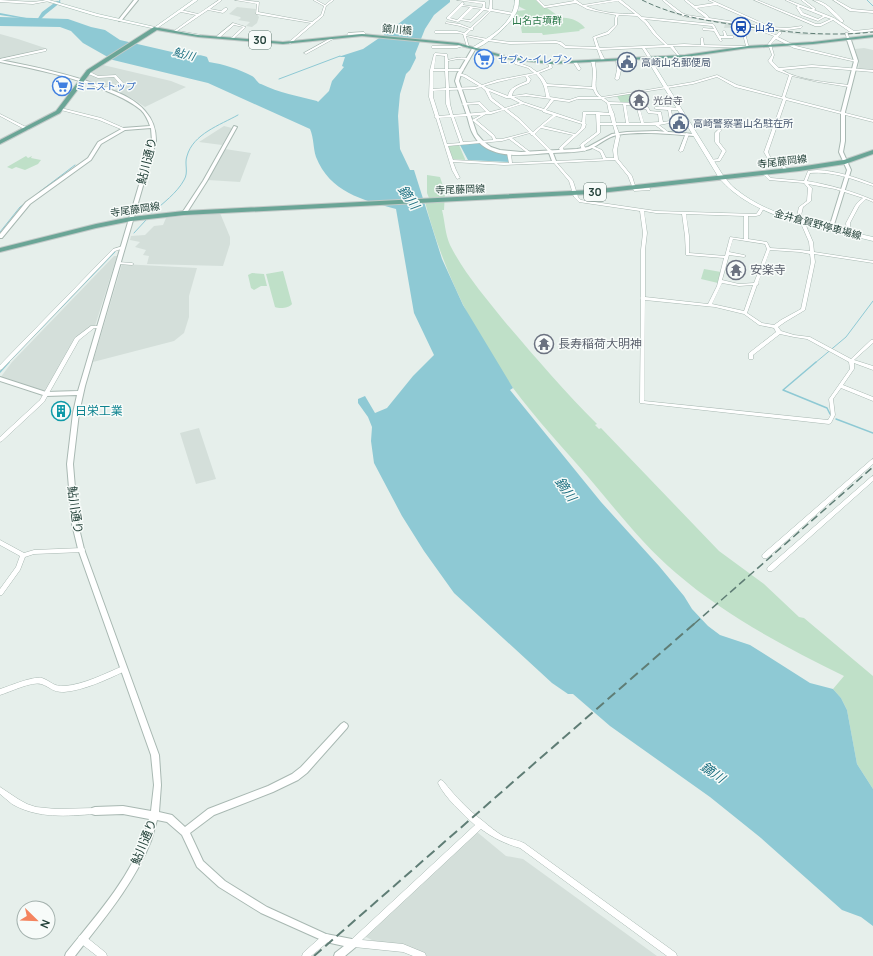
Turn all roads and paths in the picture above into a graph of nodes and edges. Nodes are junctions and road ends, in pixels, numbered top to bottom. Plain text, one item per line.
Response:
1 (47, 0) edge
2 (136, 0) edge
3 (196, 0) edge
4 (222, 0) edge
5 (236, 0) edge
6 (241, 0) edge
7 (314, 0) edge
8 (333, 0) edge
9 (458, 0) edge
10 (491, 0) edge
11 (517, 0) edge
12 (537, 0) edge
13 (619, 0) edge
14 (662, 0) edge
15 (685, 0) edge
16 (709, 0) edge
17 (755, 0) edge
18 (786, 0) edge
19 (802, 0) edge
20 (814, 0) edge
21 (834, 0) edge
22 (0, 1) edge
23 (465, 1) junction
24 (575, 1) edge
25 (717, 4) junction
26 (461, 5) junction
27 (325, 6) junction
28 (581, 6) junction
29 (799, 6) junction
30 (472, 7) junction
31 (694, 7) junction
32 (208, 9) junction
33 (226, 9) dead end
34 (483, 9) junction
35 (490, 10) junction
36 (810, 10) junction
37 (182, 11) junction
38 (873, 12) edge
39 (199, 14) junction
40 (513, 14) junction
41 (618, 14) junction
42 (637, 15) junction
43 (825, 16) junction
44 (641, 18) junction
45 (120, 20) junction
46 (459, 20) junction
47 (708, 20) junction
48 (835, 20) junction
49 (312, 23) junction
50 (446, 23) dead end
51 (760, 23) junction
52 (455, 24) junction
53 (801, 26) dead end
54 (703, 28) dead end
55 (770, 28) junction
56 (155, 29) junction
57 (472, 29) junction
58 (715, 30) junction
59 (873, 30) edge
60 (724, 31) dead end
61 (435, 32) dead end
62 (780, 32) dead end
63 (853, 32) junction
64 (768, 33) junction
65 (348, 34) dead end
66 (363, 35) junction
67 (464, 35) junction
68 (201, 36) junction
69 (873, 36) edge
70 (720, 37) junction
71 (726, 37) junction
72 (733, 37) dead end
73 (775, 37) junction
74 (218, 38) junction
75 (232, 38) junction
76 (334, 38) junction
77 (702, 38) dead end
78 (488, 40) junction
79 (849, 40) junction
80 (721, 41) dead end
81 (290, 43) junction
82 (791, 44) junction
83 (462, 45) junction
84 (703, 45) junction
85 (468, 46) junction
86 (670, 46) junction
87 (769, 46) junction
88 (432, 47) dead end
89 (643, 47) junction
90 (748, 47) junction
91 (474, 48) junction
92 (599, 49) junction
93 (45, 50) dead end
94 (305, 53) dead end
95 (680, 56) junction
96 (649, 58) junction
97 (468, 59) junction
98 (515, 59) junction
99 (0, 60) edge
100 (603, 60) junction
101 (617, 60) junction
102 (446, 61) junction
103 (593, 61) junction
104 (856, 61) junction
105 (575, 62) junction
106 (550, 63) junction
107 (777, 68) junction
108 (578, 69) dead end
109 (432, 70) junction
110 (446, 70) junction
111 (462, 70) junction
112 (855, 70) junction
113 (873, 71) edge
114 (87, 72) junction
115 (536, 73) junction
116 (459, 74) junction
117 (791, 75) junction
118 (526, 76) junction
119 (617, 79) dead end
120 (80, 81) junction
121 (546, 85) junction
122 (481, 86) junction
123 (849, 86) junction
124 (665, 87) junction
125 (594, 88) junction
126 (458, 89) junction
127 (104, 90) junction
128 (432, 90) junction
129 (447, 90) junction
130 (486, 90) junction
131 (512, 97) junction
132 (602, 97) junction
133 (784, 97) junction
134 (548, 98) junction
135 (553, 99) junction
136 (522, 103) junction
137 (608, 103) junction
138 (624, 103) junction
139 (464, 104) junction
140 (638, 108) junction
141 (656, 108) dead end
142 (668, 108) junction
143 (62, 109) junction
144 (678, 109) junction
145 (506, 110) junction
146 (544, 111) junction
147 (843, 112) junction
148 (487, 113) junction
149 (598, 113) junction
150 (467, 114) junction
151 (612, 114) junction
152 (660, 114) junction
153 (669, 114) junction
154 (555, 115) junction
155 (0, 116) edge
156 (452, 116) junction
157 (436, 117) junction
158 (685, 119) junction
159 (671, 120) junction
160 (873, 121) edge
161 (661, 123) junction
162 (584, 124) junction
163 (598, 124) junction
164 (628, 124) junction
165 (643, 124) junction
166 (656, 124) junction
167 (615, 125) junction
168 (152, 127) junction
169 (235, 127) dead end
170 (541, 127) junction
171 (27, 129) junction
172 (124, 129) junction
173 (720, 130) dead end
174 (580, 131) junction
175 (666, 132) junction
176 (531, 133) junction
177 (618, 134) junction
178 (687, 134) junction
179 (575, 135) junction
180 (593, 135) junction
181 (694, 135) junction
182 (510, 138) junction
183 (495, 140) junction
184 (0, 142) edge
185 (481, 142) junction
186 (462, 143) junction
187 (446, 145) junction
188 (593, 147) junction
189 (584, 150) junction
190 (681, 151) dead end
191 (551, 152) junction
192 (562, 152) junction
193 (873, 152) edge
194 (509, 153) junction
195 (529, 153) junction
196 (605, 159) junction
197 (616, 159) junction
198 (452, 161) junction
199 (711, 161) junction
200 (554, 162) junction
201 (845, 162) junction
202 (511, 164) junction
203 (786, 171) junction
204 (764, 173) junction
205 (848, 177) junction
206 (458, 178) dead end
207 (722, 178) junction
208 (805, 182) junction
209 (873, 185) edge
210 (635, 187) junction
211 (649, 189) dead end
212 (844, 190) junction
213 (574, 194) junction
214 (865, 198) junction
215 (873, 201) edge
216 (762, 208) junction
217 (642, 211) junction
218 (184, 213) junction
219 (684, 213) junction
220 (746, 215) junction
221 (131, 219) junction
222 (800, 220) junction
223 (831, 228) junction
224 (849, 233) junction
225 (0, 237) edge
226 (873, 239) edge
227 (746, 240) junction
228 (123, 247) junction
229 (769, 249) junction
230 (0, 250) edge
231 (811, 253) junction
232 (726, 255) junction
233 (744, 256) dead end
234 (873, 262) edge
235 (118, 263) junction
236 (132, 264) dead end
237 (720, 281) junction
238 (757, 284) junction
239 (642, 298) junction
240 (710, 305) junction
241 (745, 313) junction
242 (99, 327) junction
243 (775, 327) junction
244 (779, 332) junction
245 (873, 341) edge
246 (751, 358) dead end
247 (851, 361) junction
248 (0, 368) edge
249 (873, 368) edge
250 (0, 379) edge
251 (840, 386) junction
252 (81, 393) junction
253 (46, 394) junction
254 (873, 399) edge
255 (0, 440) edge
256 (873, 461) edge
257 (873, 478) edge
258 (0, 542) edge
259 (82, 550) junction
260 (23, 555) junction
261 (765, 556) dead end
262 (770, 569) dead end
263 (0, 593) edge
264 (123, 669) junction
265 (0, 692) edge
266 (344, 726) dead end
267 (441, 783) dead end
268 (0, 790) edge
269 (95, 811) joint
270 (155, 814) junction
271 (481, 824) junction
272 (185, 832) junction
273 (326, 938) junction
274 (82, 939) junction
275 (354, 942) junction
276 (69, 956) edge
277 (103, 956) edge
278 (306, 956) edge
279 (338, 956) edge
280 (422, 956) edge
281 (673, 956) edge

1 - 22 street
1 - 45 main road
2 - 45 street
3 - 37 main road
4 - 32 street
5 - 6 street
6 - 49 street
7 - 27 street
8 - 27 street
9 - 23 street
10 - 35 street
11 - 40 main road
12 - 24 street
13 - 28 street
13 - 42 street
14 - 47 street
15 - 31 street
16 - 25 street
17 - 48 street
18 - 29 street
19 - 36 street
20 - 48 street
21 - 38 street
23 - 26 street
23 - 34 street
24 - 28 street
25 - 31 street
25 - 51 street
26 - 30 street
26 - 46 street
27 - 49 street
28 - 41 street
29 - 36 street
29 - 43 street
30 - 34 street
30 - 46 street
31 - 47 street
32 - 33 street
32 - 39 street
34 - 35 street
34 - 46 street
35 - 40 street
35 - 57 street
36 - 43 street
37 - 39 street
37 - 56 main road
39 - 68 street
40 - 78 main road
41 - 42 street
41 - 92 street
42 - 44 street
43 - 48 street
44 - 58 street
44 - 86 street
45 - 56 main road
46 - 52 street
47 - 51 street
48 - 63 street
49 - 81 street
50 - 52 street
51 - 55 street
52 - 57 street
53 - 55 street
54 - 58 street
55 - 64 street
56 - 68 main road, 30
56 - 114 main road
57 - 67 street
58 - 70 street
59 - 63 street
60 - 71 street
61 - 67 street
62 - 73 street
63 - 79 street
64 - 73 street
64 - 90 street
65 - 66 street
66 - 76 main road, 30
66 - 83 main road, 鏑川橋 / 30
67 - 78 street
67 - 85 street
68 - 74 main road, 30
69 - 79 main road, 30
70 - 71 street
70 - 80 street
71 - 72 street
73 - 82 street
73 - 87 street
74 - 75 main road, 30
74 - 75 street
75 - 81 main road, 30
76 - 81 main road, 30
76 - 94 street
77 - 84 street
78 - 91 main road
78 - 92 street
79 - 82 main road, 30
79 - 104 street
82 - 87 main road, 30
82 - 104 street
83 - 85 main road, 30
83 - 88 street
84 - 86 street
84 - 90 street
85 - 91 main road, 30
86 - 89 street
86 - 95 street
87 - 90 main road, 30
87 - 107 street
89 - 92 street
89 - 96 street
90 - 95 main road, 30
91 - 97 street
91 - 98 main road, 30
92 - 100 street
93 - 99 street
95 - 96 main road, 30
96 - 101 main road, 30
96 - 124 main road, 金井倉賀野停車場線
97 - 102 street
97 - 111 street
98 - 106 main road, 30
98 - 115 street
99 - 120 street, 鮎川通り
100 - 101 main road, 30
100 - 103 main road, 30
101 - 119 street
102 - 109 street
102 - 110 street
103 - 105 main road, 30
103 - 125 street
104 - 112 street
105 - 106 main road, 30
105 - 108 street
106 - 115 street
107 - 112 street
107 - 117 street
109 - 110 street
109 - 128 street
110 - 111 street
110 - 129 street
111 - 116 street
112 - 113 street
112 - 123 street
114 - 120 main road
114 - 127 street
115 - 118 street
115 - 121 street
116 - 122 street
116 - 126 street
117 - 123 street
117 - 133 street
118 - 122 street
118 - 131 street
120 - 127 street, 鮎川通り
120 - 143 main road
121 - 125 street
121 - 134 street
122 - 126 street
122 - 130 street
123 - 147 street
124 - 132 street
124 - 133 street
124 - 144 main road, 金井倉賀野停車場線
125 - 132 street
126 - 129 street
126 - 139 street
127 - 168 street, 鮎川通り
128 - 129 street
128 - 157 street
129 - 156 street
130 - 131 street
130 - 145 street
131 - 134 street
131 - 136 street
132 - 135 street
132 - 137 street
133 - 147 street
133 - 203 street
134 - 135 street
135 - 146 street
136 - 145 street
136 - 146 street
137 - 138 street
137 - 151 street
138 - 140 street
138 - 164 street
139 - 148 street
139 - 150 street
140 - 152 street
140 - 165 street
141 - 142 street
142 - 144 street
142 - 153 street
143 - 171 main road
143 - 172 street
144 - 158 main road, 金井倉賀野停車場線
145 - 148 street
145 - 176 street
146 - 154 street
147 - 160 street
147 - 201 street
148 - 150 street
148 - 183 street
149 - 151 street
149 - 162 street
149 - 163 street
150 - 156 street
150 - 185 street
151 - 167 street
152 - 153 street
152 - 161 street
153 - 159 street
154 - 162 street
154 - 170 street
155 - 171 street
156 - 157 street
156 - 186 street
157 - 187 street
158 - 159 street
158 - 181 main road, 金井倉賀野停車場線
159 - 161 street
161 - 166 street
162 - 174 street
163 - 167 street
163 - 180 street
164 - 165 street
164 - 167 street
165 - 166 street
166 - 175 street
167 - 177 street
168 - 172 street
168 - 221 street, 鮎川通り
169 - 218 street
170 - 176 street
170 - 179 street
171 - 184 main road
172 - 225 street
173 - 199 street
174 - 179 street
174 - 180 street
175 - 177 street
175 - 178 street
176 - 182 street
176 - 191 street
177 - 188 street
177 - 197 street
178 - 181 street
178 - 190 street
179 - 192 street
180 - 189 street
181 - 199 main road, 金井倉賀野停車場線
182 - 183 street
182 - 195 street
183 - 185 street
185 - 186 street
185 - 194 street
186 - 187 street
187 - 198 street
188 - 189 street
188 - 196 street
189 - 192 street
191 - 192 street
191 - 195 street
191 - 200 street
193 - 201 main road, 寺尾藤岡線 / 30
194 - 195 street
194 - 202 street
196 - 197 street
196 - 200 street
197 - 210 street
198 - 202 street
198 - 206 street
199 - 207 main road, 金井倉賀野停車場線
200 - 202 street
200 - 213 street
201 - 203 main road, 寺尾藤岡線 / 30
201 - 205 street
203 - 204 main road, 寺尾藤岡線 / 30
204 - 207 main road, 寺尾藤岡線 / 30
204 - 208 street
205 - 208 street
205 - 209 street
205 - 212 street
207 - 210 main road, 寺尾藤岡線 / 30
207 - 216 main road, 金井倉賀野停車場線
208 - 212 street
208 - 222 street
210 - 211 street
210 - 213 main road, 寺尾藤岡線 / 30
212 - 214 street
212 - 223 street
213 - 217 street
213 - 218 main road, 寺尾藤岡線 / 30
214 - 215 street
214 - 224 street
216 - 220 street
216 - 222 main road, 金井倉賀野停車場線
217 - 219 street
217 - 239 street
218 - 221 main road, 寺尾藤岡線 / 30
219 - 220 street
219 - 232 street
220 - 227 street
221 - 228 street, 鮎川通り
221 - 230 main road, 寺尾藤岡線
222 - 223 main road, 金井倉賀野停車場線
222 - 231 street
223 - 224 main road, 金井倉賀野停車場線
224 - 226 main road, 金井倉賀野停車場線
227 - 229 street
227 - 232 street
228 - 235 street, 鮎川通り
228 - 248 street
229 - 231 street
229 - 238 street
231 - 234 street
231 - 243 street
232 - 233 street
232 - 237 street
235 - 236 street
235 - 242 street, 鮎川通り
237 - 238 street
237 - 240 street
238 - 241 street
239 - 240 street
239 - 251 street
240 - 241 street
241 - 243 street
242 - 252 street, 鮎川通り
242 - 253 street
243 - 244 street
244 - 246 street
244 - 247 street
245 - 247 street
247 - 249 street
247 - 251 street
250 - 253 street
251 - 254 street
252 - 253 street
252 - 259 street, 鮎川通り
253 - 255 street
256 - 261 street
257 - 262 street
258 - 260 street
259 - 260 street
259 - 264 street, 鮎川通り
260 - 263 street
264 - 265 street
264 - 270 street, 鮎川通り
266 - 272 street
267 - 271 street
268 - 269 street
269 - 270 street
270 - 272 street
270 - 274 street, 鮎川通り
271 - 275 street
271 - 281 street
272 - 273 street
273 - 275 street
273 - 278 street
274 - 276 street, 鮎川通り
274 - 277 street
275 - 279 street
275 - 280 street

